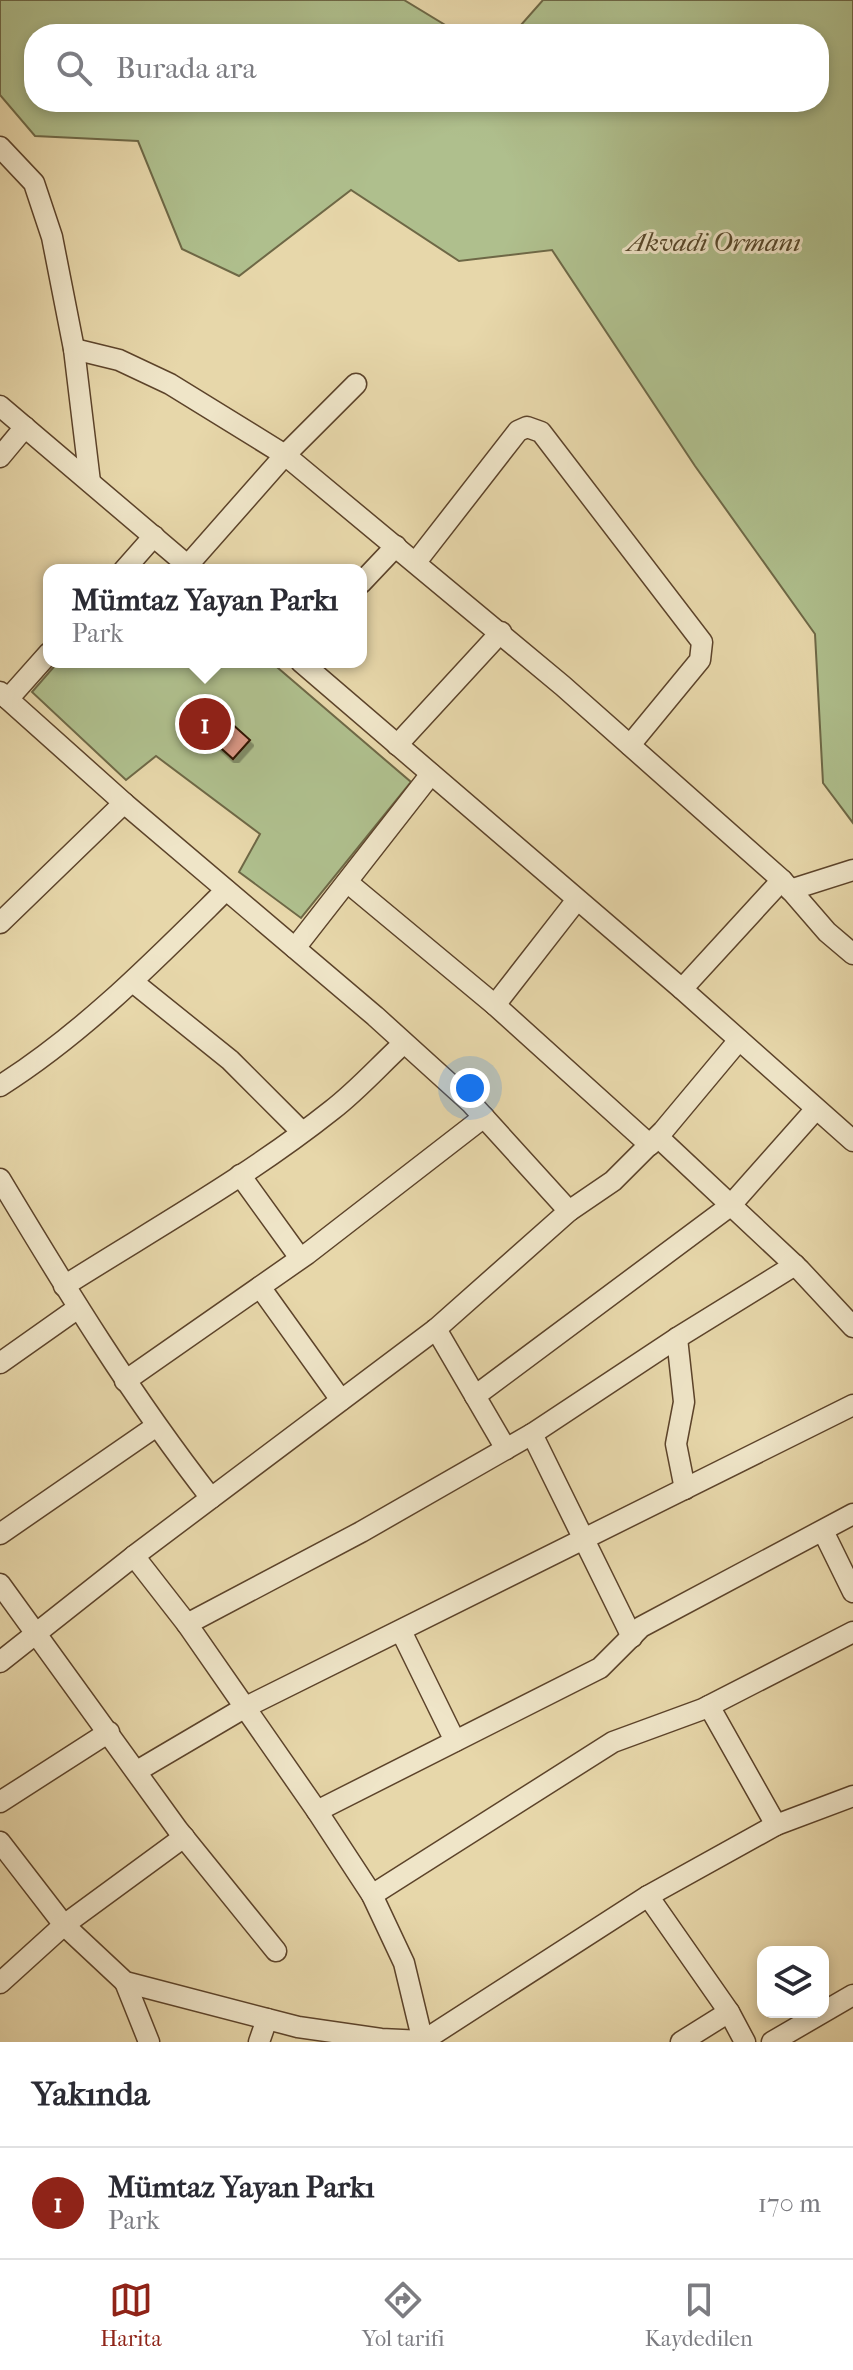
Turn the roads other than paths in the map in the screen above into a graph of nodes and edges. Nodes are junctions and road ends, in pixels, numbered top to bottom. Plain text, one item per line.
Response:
1 (1, 149) edge
2 (74, 349) junction
3 (356, 384) dead end
4 (0, 406) edge
5 (25, 427) junction
6 (285, 455) junction
7 (0, 457) edge
8 (90, 482) junction
9 (154, 536) junction
10 (396, 546) junction
11 (416, 562) junction
12 (129, 564) edge
13 (186, 564) edge
14 (194, 564) edge
15 (367, 577) edge
16 (501, 632) junction
17 (43, 659) edge
18 (308, 668) edge
19 (4, 695) edge
20 (397, 745) junction
21 (630, 745) junction
22 (431, 774) junction
23 (124, 803) junction
24 (853, 870) edge
25 (347, 882) junction
26 (786, 885) junction
27 (226, 890) junction
28 (576, 901) junction
29 (4, 912) edge
30 (295, 948) junction
31 (853, 954) edge
32 (133, 982) junction
33 (682, 989) junction
34 (495, 1005) junction
35 (739, 1040) junction
36 (404, 1043) junction
37 (0, 1086) edge
38 (816, 1109) junction
39 (484, 1117) junction
40 (302, 1132) junction
41 (654, 1141) junction
42 (853, 1141) edge
43 (240, 1175) junction
44 (0, 1179) edge
45 (730, 1206) junction
46 (569, 1211) junction
47 (300, 1258) junction
48 (795, 1265) junction
49 (64, 1286) junction
50 (260, 1287) junction
51 (78, 1308) junction
52 (853, 1327) edge
53 (436, 1329) junction
54 (677, 1338) junction
55 (0, 1363) edge
56 (125, 1381) junction
57 (475, 1396) junction
58 (341, 1400) junction
59 (853, 1405) edge
60 (155, 1427) junction
61 (532, 1434) junction
62 (506, 1449) junction
63 (685, 1489) junction
64 (211, 1498) junction
65 (853, 1514) edge
66 (823, 1531) junction
67 (0, 1534) edge
68 (584, 1539) junction
69 (134, 1556) junction
70 (0, 1584) edge
71 (853, 1592) edge
72 (187, 1624) junction
73 (401, 1631) junction
74 (853, 1632) edge
75 (37, 1633) junction
76 (632, 1637) junction
77 (0, 1662) edge
78 (709, 1706) junction
79 (244, 1708) junction
80 (109, 1732) junction
81 (455, 1741) junction
82 (137, 1771) junction
83 (853, 1796) edge
84 (0, 1802) edge
85 (317, 1811) junction
86 (776, 1825) junction
87 (184, 1837) junction
88 (0, 1842) edge
89 (372, 1895) junction
90 (648, 1896) junction
91 (64, 1925) junction
92 (276, 1951) dead end
93 (125, 1982) junction
94 (0, 1983) edge
95 (853, 1995) edge
96 (729, 2012) junction
97 (267, 2019) junction
98 (149, 2042) edge
99 (259, 2042) edge
100 (423, 2042) edge
101 (681, 2042) edge
102 (745, 2042) edge
103 (772, 2042) edge

1 - 2 street
2 - 6 street
2 - 8 street
3 - 6 street
4 - 5 street
5 - 7 street
5 - 8 street
6 - 10 street
6 - 14 street
8 - 9 street
9 - 12 street
9 - 13 street
10 - 11 street
10 - 15 street
11 - 16 street
11 - 21 street
16 - 20 street
16 - 21 street
17 - 19 street
18 - 20 street
19 - 23 street
20 - 22 street
21 - 26 street
22 - 25 street
22 - 28 street
23 - 27 street
23 - 29 street
24 - 26 street
25 - 30 street
25 - 34 street
26 - 31 street
26 - 33 street
27 - 30 street
27 - 32 street
28 - 33 street
28 - 34 street
30 - 36 street
32 - 37 street
32 - 40 street
33 - 35 street
34 - 41 street
35 - 38 street
35 - 41 street
36 - 39 street
36 - 40 street
38 - 42 street
38 - 45 street
39 - 46 street
39 - 47 street
40 - 43 street
41 - 45 street
41 - 46 street
43 - 47 street
43 - 49 street
44 - 49 street
45 - 48 street
45 - 57 street
46 - 53 street
47 - 50 street
48 - 52 street
48 - 54 street
49 - 51 street
50 - 56 street
50 - 58 street
51 - 55 street
51 - 56 street
53 - 57 street
53 - 58 street
54 - 61 street
54 - 63 street
56 - 60 street
57 - 62 street
58 - 64 street
59 - 63 street
60 - 64 street
60 - 67 street
61 - 62 street
61 - 68 street
62 - 72 street
63 - 68 street
64 - 69 street
65 - 66 street
66 - 71 street
66 - 76 street
68 - 73 street
68 - 76 street
69 - 72 street
69 - 75 street
70 - 75 street
72 - 79 street
73 - 79 street
73 - 81 street
74 - 78 street
75 - 77 street
75 - 80 street
76 - 81 street
78 - 86 street
78 - 89 street
79 - 82 street
79 - 85 street
80 - 82 street
80 - 84 street
81 - 85 street
82 - 87 street
83 - 86 street
85 - 89 street
86 - 90 street
87 - 91 street
87 - 92 street
88 - 91 street
89 - 100 street
90 - 96 street
90 - 100 street
91 - 93 street
91 - 94 street
93 - 97 street
93 - 98 street
95 - 103 street
96 - 101 street
96 - 102 street
97 - 99 street
97 - 100 street

